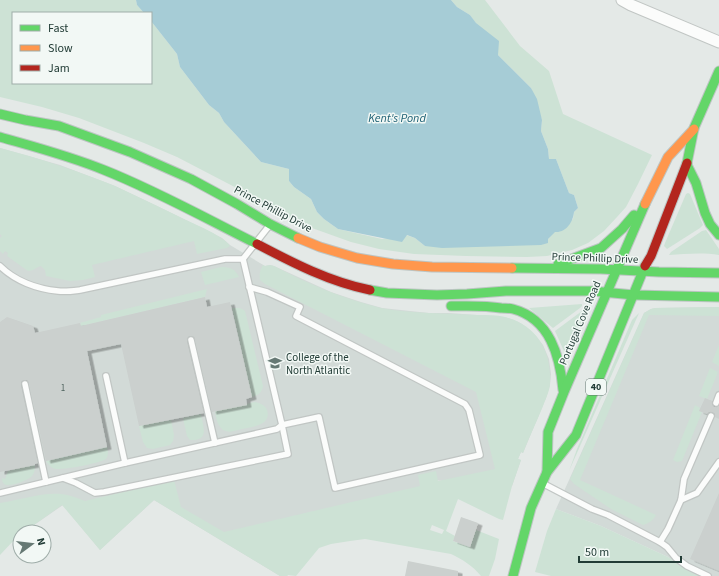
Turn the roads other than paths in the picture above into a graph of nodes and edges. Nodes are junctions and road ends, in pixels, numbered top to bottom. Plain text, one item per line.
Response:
1 (622, 0) edge
2 (719, 42) edge
3 (719, 71) edge
4 (0, 114) edge
5 (694, 128) junction
6 (0, 137) edge
7 (687, 165) junction
8 (646, 201) junction
9 (270, 224) junction
10 (719, 235) edge
11 (255, 243) junction
12 (243, 258) junction
13 (0, 266) edge
14 (546, 268) junction
15 (616, 270) junction
16 (644, 271) junction
17 (719, 273) edge
18 (249, 287) junction
19 (607, 292) junction
20 (406, 294) junction
21 (634, 295) junction
22 (719, 297) edge
23 (416, 302) dead end
24 (441, 305) dead end
25 (191, 340) dead end
26 (106, 376) dead end
27 (25, 384) dead end
28 (564, 392) junction
29 (719, 395) edge
30 (716, 403) dead end
31 (711, 416) dead end
32 (282, 425) junction
33 (215, 443) junction
34 (719, 462) edge
35 (125, 463) junction
36 (547, 472) junction
37 (63, 478) junction
38 (46, 482) junction
39 (542, 483) junction
40 (0, 493) edge
41 (681, 500) junction
42 (660, 542) junction
43 (513, 576) edge
44 (708, 576) edge

1 - 2 street
3 - 5 main road, Portugal Cove Road / 40
4 - 9 main road, Prince Phillip Drive
5 - 7 main road, Portugal Cove Road / 40
5 - 8 main road, Portugal Cove Road / 40
6 - 11 main road
7 - 10 main road
7 - 16 main road, Portugal Cove Road / 40
8 - 14 main road
8 - 15 main road, Portugal Cove Road / 40
9 - 11 lane
9 - 14 main road, Prince Phillip Drive
11 - 12 lane
11 - 20 main road
12 - 13 lane
12 - 18 lane
14 - 15 main road, Prince Phillip Drive
15 - 16 main road, Prince Phillip Drive
15 - 19 main road, Portugal Cove Road / 40
16 - 17 main road, Prince Phillip Drive
16 - 21 main road, Portugal Cove Road / 40
18 - 32 lane
18 - 32 lane
19 - 20 main road
19 - 21 main road
19 - 28 main road, Portugal Cove Road / 40
20 - 23 main road
21 - 22 main road
21 - 36 main road, Portugal Cove Road / 40
24 - 28 main road
25 - 33 lane
26 - 35 lane
27 - 38 lane
28 - 36 main road, Portugal Cove Road / 40
29 - 30 lane
31 - 41 lane
32 - 33 lane
32 - 37 lane
33 - 35 lane
34 - 41 lane
35 - 37 lane
36 - 39 main road, Portugal Cove Road / 40
37 - 38 lane
38 - 40 lane
39 - 42 lane
39 - 43 main road, Portugal Cove Road / 40
41 - 42 lane
42 - 44 lane

